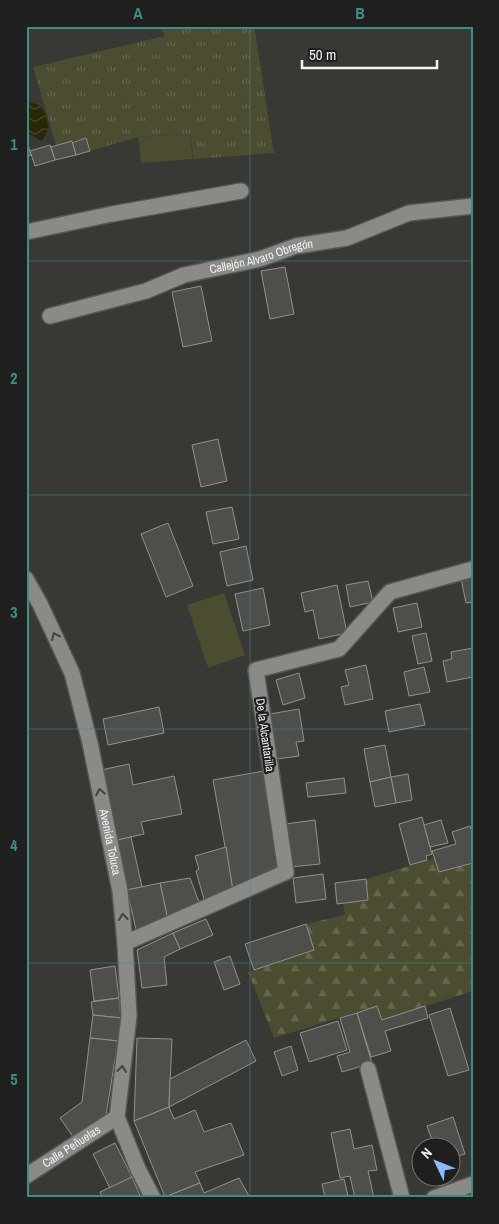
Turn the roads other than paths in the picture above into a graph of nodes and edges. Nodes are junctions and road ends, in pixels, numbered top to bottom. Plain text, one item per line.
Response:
1 (241, 190) dead end
2 (473, 206) edge
3 (26, 232) edge
4 (50, 316) dead end
5 (473, 569) edge
6 (26, 580) edge
7 (125, 943) junction
8 (368, 1069) dead end
9 (117, 1117) junction
10 (26, 1176) edge
11 (473, 1184) edge
12 (153, 1198) edge
13 (402, 1198) edge
14 (434, 1198) edge

1 - 3 street
2 - 4 street, Callejón Alvaro Obregón
5 - 7 street, De la Alcantarilla
7 -> 6 street, Avenida Toluca
9 -> 7 street, Avenida Toluca
8 - 13 street
9 - 10 street, Calle Peñuelas
9 - 12 street
11 - 14 street

